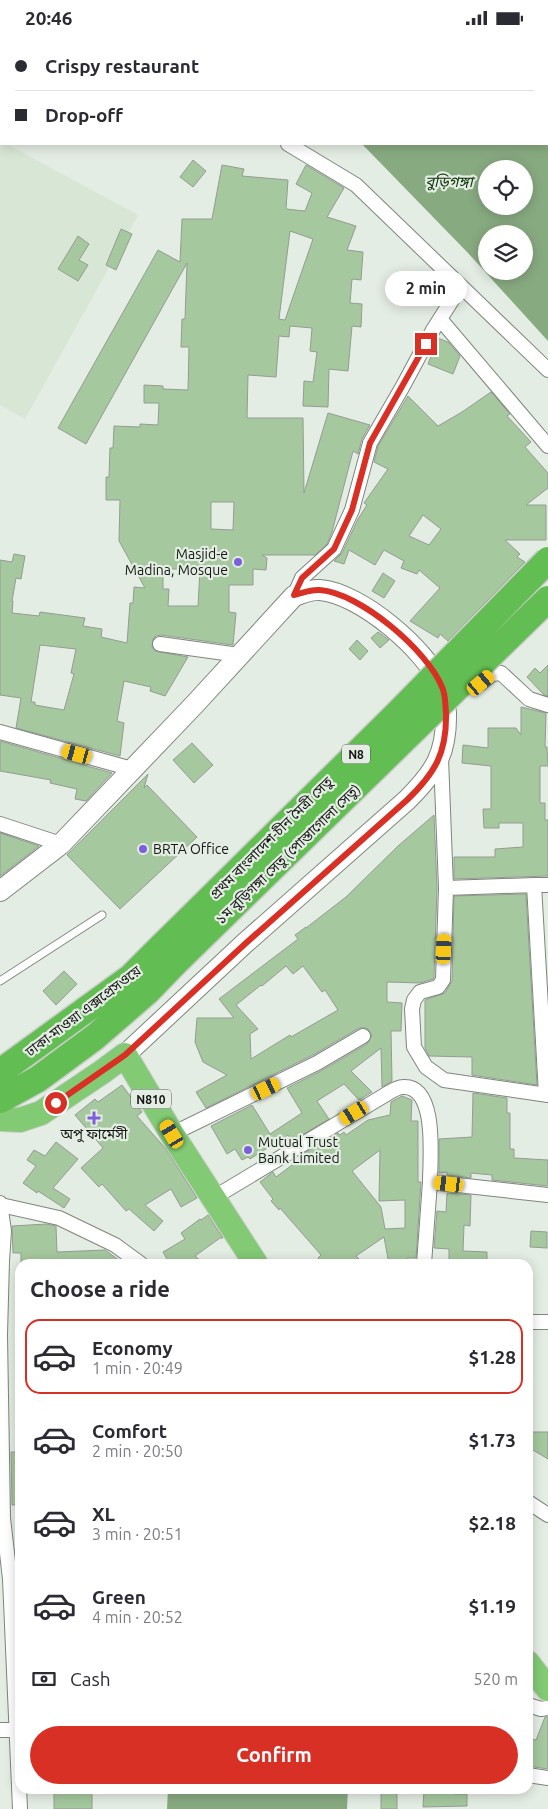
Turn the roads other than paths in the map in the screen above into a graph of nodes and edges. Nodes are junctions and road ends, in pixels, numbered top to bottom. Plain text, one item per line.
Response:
1 (290, 145) edge
2 (461, 286) junction
3 (440, 319) junction
4 (548, 371) edge
5 (548, 446) edge
6 (548, 560) edge
7 (548, 572) edge
8 (294, 595) junction
9 (548, 599) edge
10 (160, 644) dead end
11 (239, 655) junction
12 (440, 683) junction
13 (548, 705) edge
14 (0, 732) edge
15 (441, 758) junction
16 (132, 769) junction
17 (0, 824) edge
18 (61, 844) junction
19 (541, 885) edge
20 (446, 888) junction
21 (0, 891) edge
22 (102, 915) dead end
23 (170, 953) junction
24 (0, 981) edge
25 (363, 1036) dead end
26 (125, 1055) junction
27 (0, 1072) edge
28 (547, 1094) edge
29 (0, 1099) edge
30 (0, 1119) edge
31 (172, 1134) junction
32 (430, 1182) junction
33 (548, 1195) edge
34 (213, 1198) junction
35 (1, 1204) edge
36 (134, 1259) edge
37 (253, 1259) edge
38 (424, 1259) edge
39 (533, 1322) edge
40 (548, 1322) edge
41 (1, 1434) edge
42 (533, 1505) edge
43 (548, 1515) edge
44 (2, 1517) edge
45 (5, 1579) edge
46 (15, 1601) edge
47 (533, 1670) edge
48 (548, 1689) edge
49 (533, 1707) edge
50 (548, 1709) edge
51 (0, 1730) edge
52 (15, 1730) edge
53 (533, 1776) edge
54 (548, 1778) edge
55 (19, 1794) edge
56 (20, 1809) edge

1 - 2 street
2 - 3 street
2 - 4 street
3 - 5 street
3 - 8 street
6 - 23 highway, প্রথম বাংলাদেশ-চীন মৈত্রী সেতু / N8, bridge
7 - 12 street
8 - 11 main road
8 - 12 main road
9 - 23 highway, ১ম বুড়িগঙ্গা সেতু (পোস্তাগোলা সেতু) / N8, bridge
10 - 11 street
11 - 16 main road
12 - 13 street
12 - 15 main road
14 - 16 street
15 - 20 street
15 - 26 main road
16 - 18 main road
17 - 18 street
18 - 21 main road
19 - 20 street
19 - 28 street
20 - 28 street
22 - 24 lane
23 - 27 highway, ঢাকা-মাওয়া এক্সপ্রেসওয়ে / N8
23 - 29 highway, ঢাকা-মাওয়া এক্সপ্রেসওয়ে / N8
25 - 31 street
26 - 30 highway
26 - 31 highway, N810
31 - 34 highway, N810
32 - 33 street
32 - 34 street
32 - 38 street
34 - 37 highway, N810
35 - 36 street
35 - 41 street
39 - 40 street
41 - 44 street
42 - 43 street
44 - 45 street
45 - 46 street
47 - 48 highway
49 - 50 street
51 - 52 street
53 - 54 street
55 - 56 street

